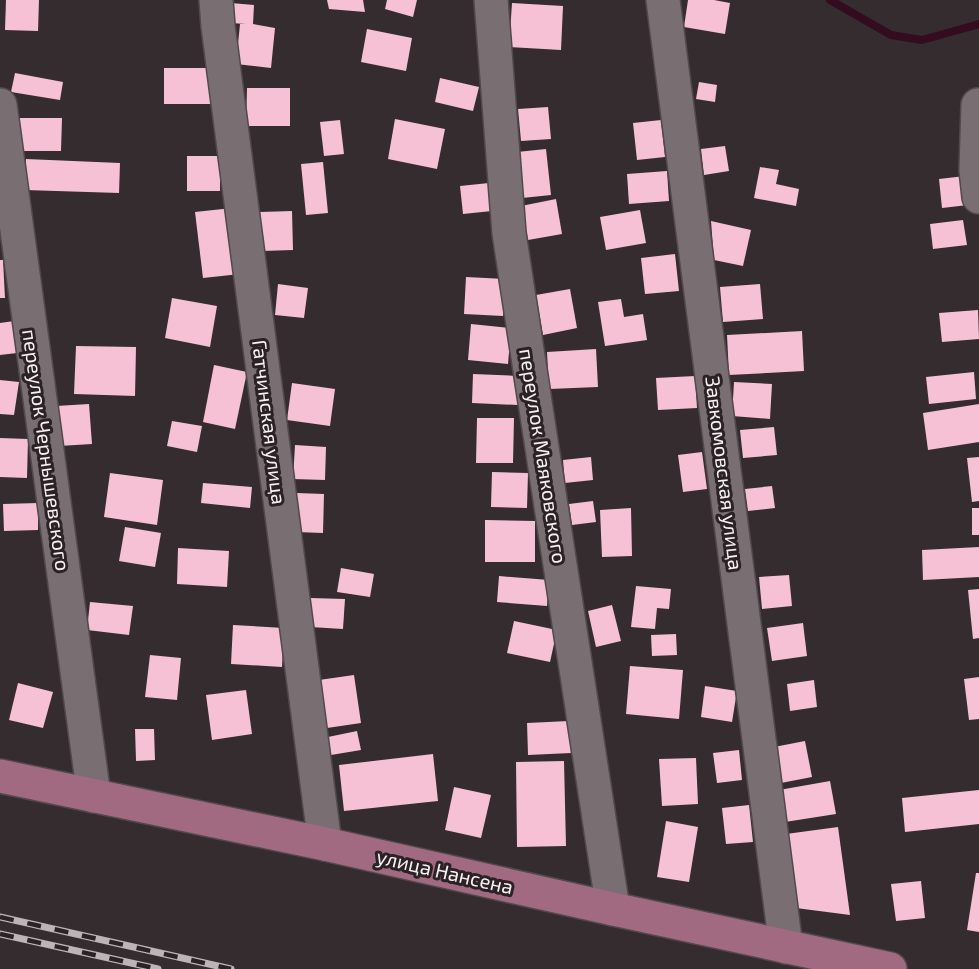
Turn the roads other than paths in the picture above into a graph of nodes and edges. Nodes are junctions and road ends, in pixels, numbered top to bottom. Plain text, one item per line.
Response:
1 (216, 0) edge
2 (491, 0) edge
3 (663, 0) edge
4 (0, 105) edge
5 (978, 105) edge
6 (979, 197) edge
7 (0, 776) edge
8 (94, 796) junction
9 (325, 844) junction
10 (613, 909) junction
11 (786, 947) junction
12 (890, 969) edge

1 - 9 street, Гатчинская улица
2 - 10 street, переулок Маяковского
3 - 11 street, Завкомовская улица
4 - 8 street, переулок Чернышевского
5 - 6 street
7 - 8 main road, улица Нансена
8 - 9 main road, улица Нансена
9 - 10 main road, улица Нансена
10 - 11 main road, улица Нансена
11 - 12 main road, улица Нансена

